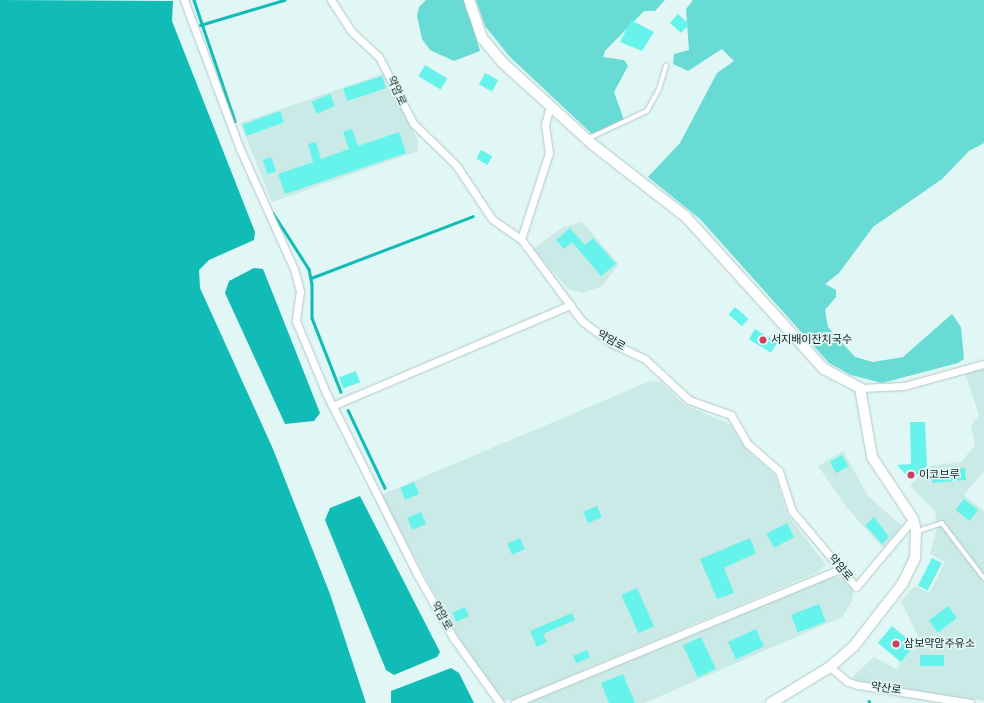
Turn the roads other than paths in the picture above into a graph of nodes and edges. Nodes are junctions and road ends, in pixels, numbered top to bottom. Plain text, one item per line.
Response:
1 (184, 0) edge
2 (331, 0) edge
3 (469, 0) edge
4 (666, 66) dead end
5 (550, 105) junction
6 (586, 139) junction
7 (521, 239) junction
8 (570, 305) junction
9 (984, 364) edge
10 (860, 388) junction
11 (332, 406) junction
12 (913, 519) junction
13 (916, 531) junction
14 (840, 569) junction
15 (984, 578) edge
16 (830, 667) junction
17 (500, 703) edge
18 (515, 703) edge
19 (772, 703) edge
20 (971, 703) edge

1 - 11 street, 약암로
2 - 7 street, 약암로
3 - 5 street
4 - 6 lane
5 - 6 street
5 - 7 street
6 - 10 street
7 - 8 street, 약암로
8 - 11 street
8 - 14 street, 약암로
9 - 10 street
10 - 12 street
11 - 17 street, 약암로
12 - 13 street
12 - 14 street, 약암로
13 - 15 lane
13 - 16 street
14 - 18 street
16 - 19 street
16 - 20 street, 약산로

